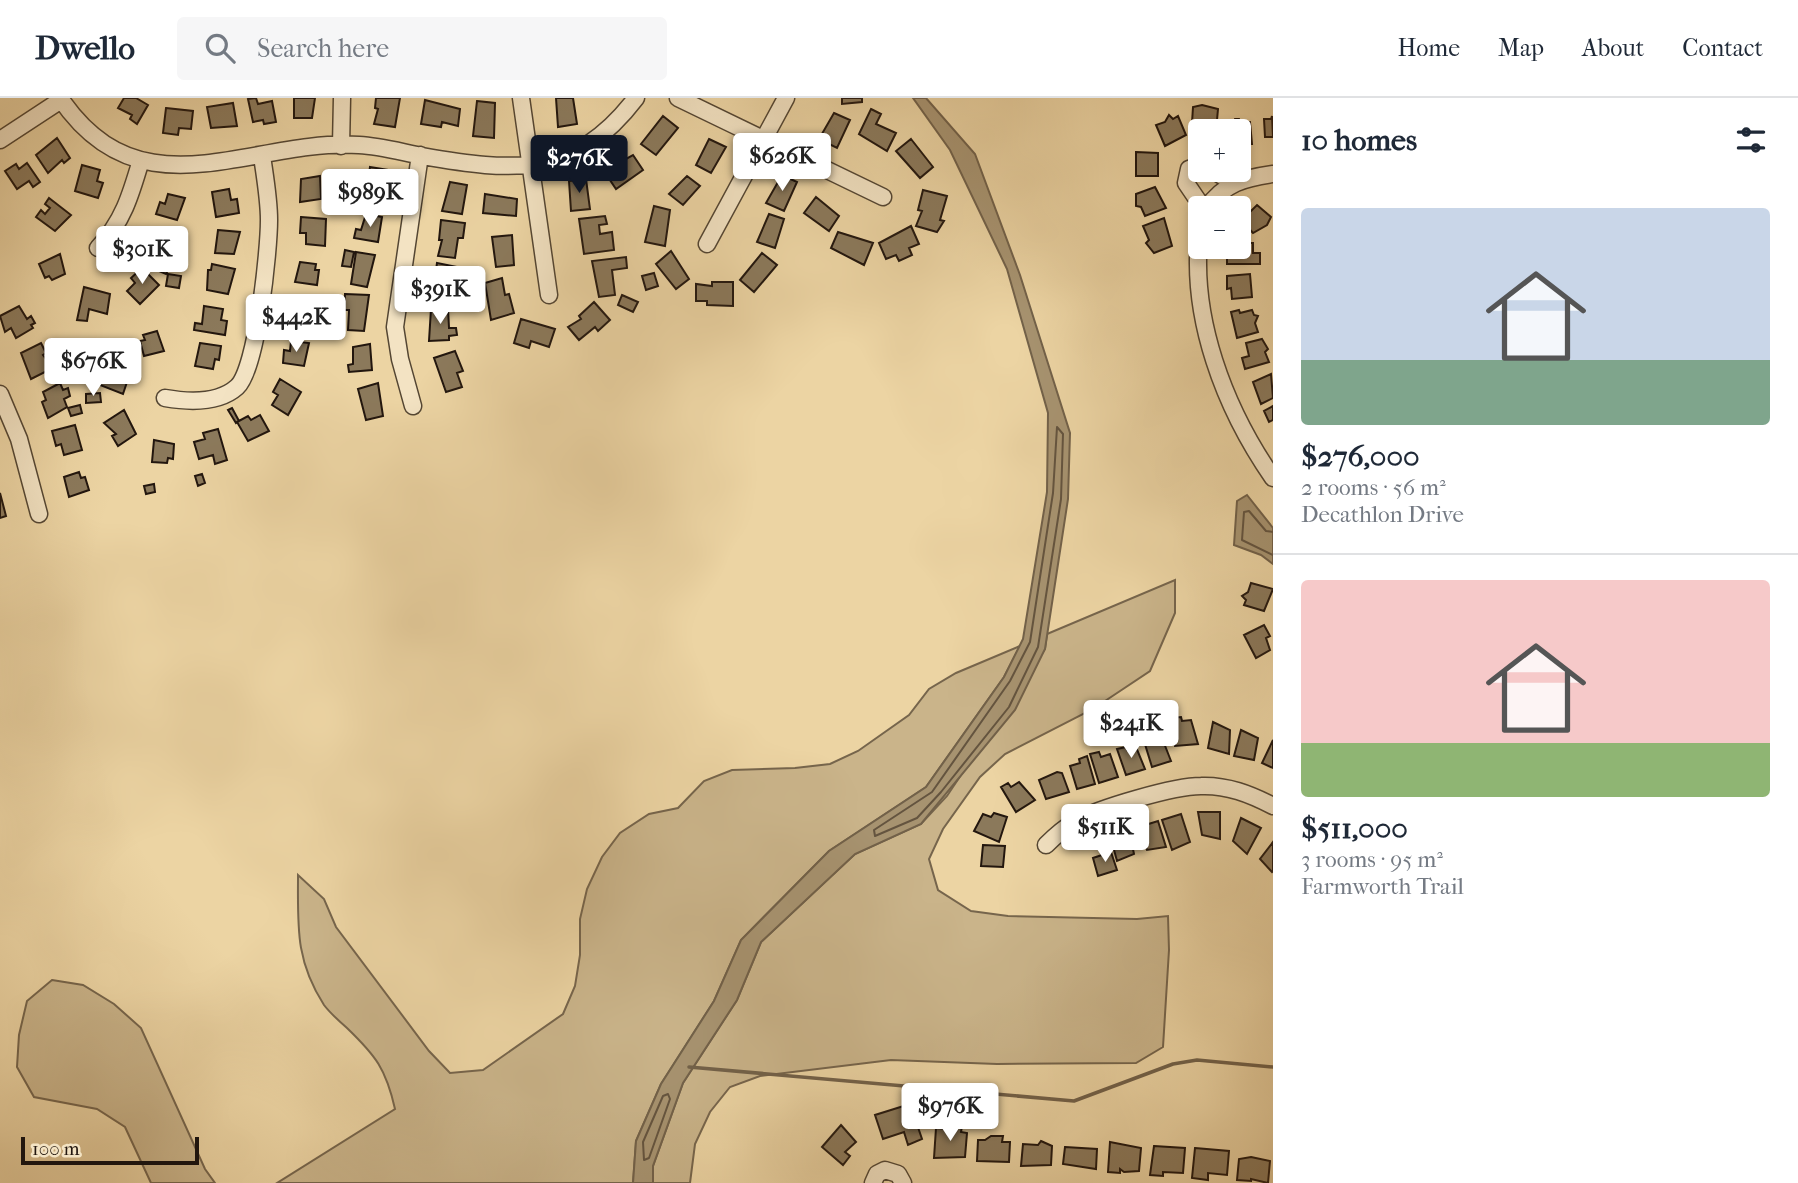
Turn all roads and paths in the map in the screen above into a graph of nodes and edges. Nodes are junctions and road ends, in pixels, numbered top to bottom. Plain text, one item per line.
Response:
1 (342, 98) edge
2 (521, 98) edge
3 (636, 98) edge
4 (678, 98) edge
5 (786, 98) edge
6 (61, 99) edge
7 (0, 139) edge
8 (762, 140) junction
9 (341, 146) junction
10 (420, 155) junction
11 (262, 156) junction
12 (141, 160) junction
13 (531, 164) junction
14 (1188, 174) edge
15 (1273, 174) edge
16 (1233, 183) joint
17 (1196, 196) edge
18 (1216, 196) edge
19 (883, 197) dead end
20 (707, 244) dead end
21 (98, 248) dead end
22 (1199, 259) edge
23 (550, 295) dead end
24 (0, 394) edge
25 (165, 398) dead end
26 (414, 406) dead end
27 (1273, 478) edge
28 (39, 514) dead end
29 (1273, 806) edge
30 (1046, 845) dead end
31 (873, 1183) edge
32 (903, 1183) edge

1 - 9 street
2 - 13 street
3 - 13 street
4 - 8 street
5 - 8 street
6 - 7 street
6 - 12 street
8 - 19 street
8 - 20 street
9 - 10 street
9 - 11 street
10 - 13 street
10 - 26 street
11 - 12 street
11 - 25 street
12 - 21 street
13 - 23 street
14 - 17 street
15 - 16 street
16 - 18 street
22 - 27 street
24 - 28 street
29 - 30 street
31 - 32 street

